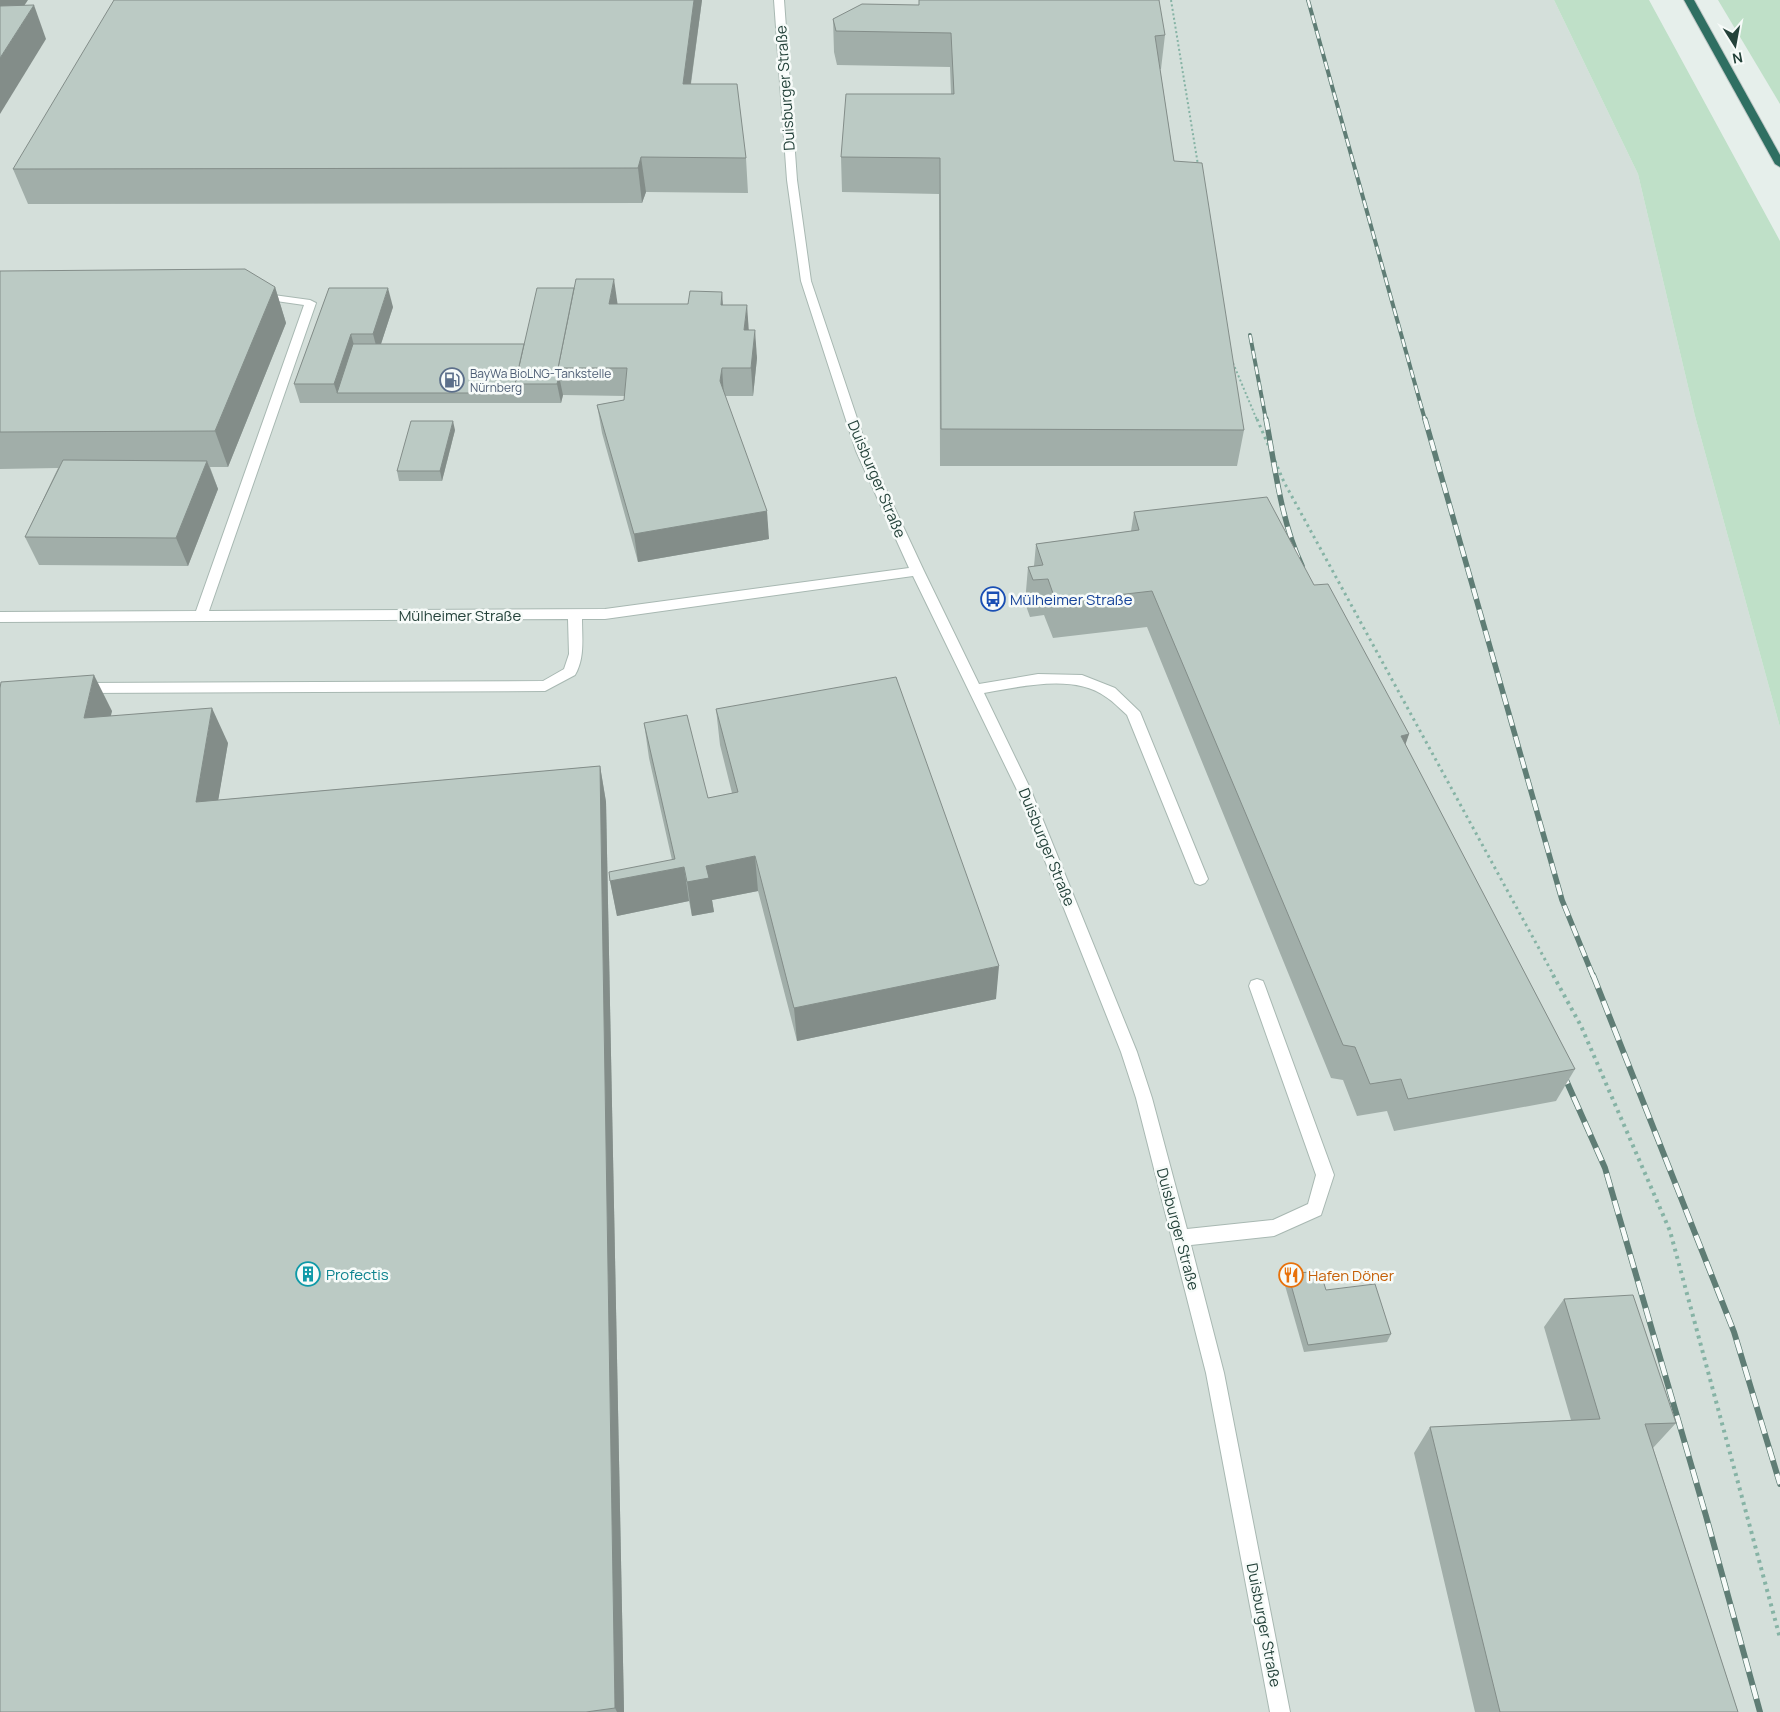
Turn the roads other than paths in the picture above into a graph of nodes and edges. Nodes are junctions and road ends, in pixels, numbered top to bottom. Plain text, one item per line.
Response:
1 (779, 0) edge
2 (1689, 0) edge
3 (1780, 164) edge
4 (249, 296) edge
5 (917, 571) junction
6 (575, 614) junction
7 (201, 616) junction
8 (0, 618) edge
9 (69, 688) edge
10 (975, 690) junction
11 (1200, 879) dead end
12 (1257, 986) dead end
13 (1180, 1238) junction
14 (1280, 1712) edge

1 - 5 street, Duisburger Straße
2 - 3 highway
4 - 7 street
5 - 6 street, Mülheimer Straße
5 - 10 street, Duisburger Straße
6 - 7 street, Mülheimer Straße
6 - 9 street
7 - 8 street, Mülheimer Straße
10 - 11 street
10 - 13 street, Duisburger Straße
12 - 13 street
13 - 14 street, Duisburger Straße

